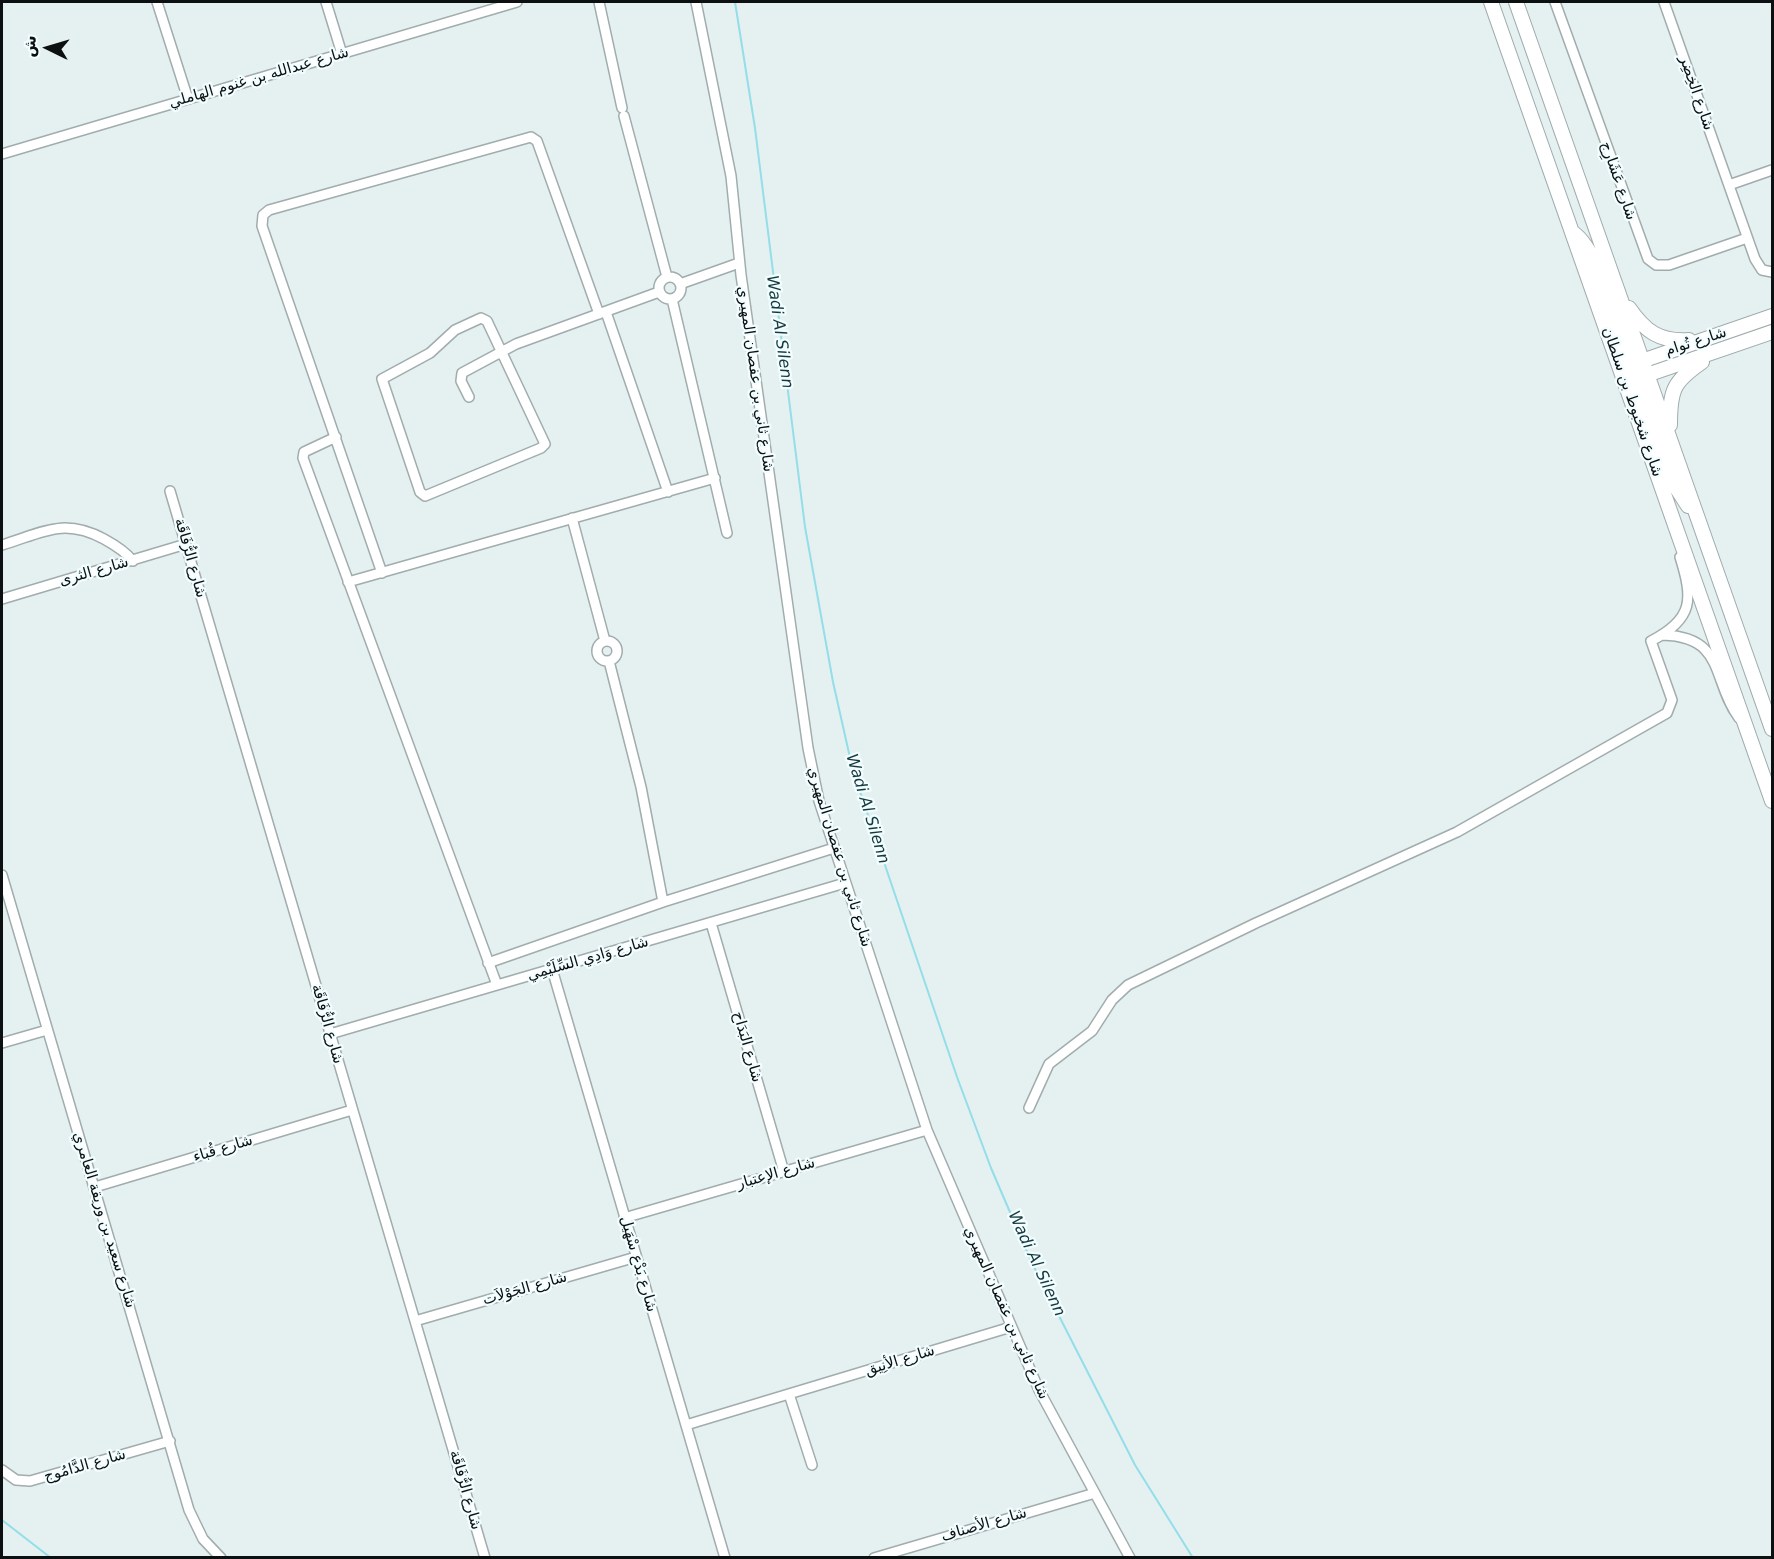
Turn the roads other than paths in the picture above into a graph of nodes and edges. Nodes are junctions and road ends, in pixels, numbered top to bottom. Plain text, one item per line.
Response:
1 (157, 2) edge
2 (326, 2) edge
3 (517, 2) edge
4 (599, 2) edge
5 (696, 2) edge
6 (1491, 2) edge
7 (1516, 2) edge
8 (1555, 2) edge
9 (1664, 2) edge
10 (342, 54) junction
11 (188, 99) junction
12 (2, 154) edge
13 (1773, 170) edge
14 (1729, 185) junction
15 (1747, 238) junction
16 (739, 263) junction
17 (1773, 272) edge
18 (667, 277) junction
19 (680, 284) junction
20 (1618, 291) junction
21 (659, 292) junction
22 (672, 299) junction
23 (603, 313) junction
24 (1773, 316) edge
25 (1773, 332) edge
26 (1720, 335) junction
27 (501, 351) junction
28 (1716, 352) junction
29 (1631, 364) junction
30 (1679, 365) junction
31 (1637, 379) junction
32 (469, 398) dead end
33 (336, 436) junction
34 (1670, 437) junction
35 (715, 478) junction
36 (170, 490) dead end
37 (668, 492) junction
38 (1696, 513) junction
39 (572, 518) junction
40 (1673, 518) junction
41 (727, 533) dead end
42 (186, 544) junction
43 (2, 545) edge
44 (133, 561) junction
45 (382, 573) junction
46 (348, 582) junction
47 (2, 600) edge
48 (1664, 635) junction
49 (1747, 728) junction
50 (1773, 729) edge
51 (1773, 801) edge
52 (834, 848) junction
53 (2, 875) edge
54 (845, 883) junction
55 (663, 902) junction
56 (711, 923) junction
57 (488, 963) junction
58 (552, 969) junction
59 (497, 986) junction
60 (47, 1030) junction
61 (330, 1034) junction
62 (2, 1043) edge
63 (1029, 1108) dead end
64 (352, 1110) junction
65 (927, 1130) junction
66 (784, 1172) junction
67 (95, 1187) junction
68 (624, 1218) junction
69 (636, 1257) junction
70 (415, 1321) junction
71 (1011, 1327) junction
72 (789, 1394) junction
73 (686, 1425) junction
74 (170, 1441) junction
75 (812, 1465) dead end
76 (2, 1470) edge
77 (1095, 1493) junction
78 (221, 1557) edge
79 (485, 1557) edge
80 (722, 1557) edge
81 (874, 1557) edge
82 (1130, 1557) edge

1 - 11 street
2 - 10 street
3 - 10 street, شارع عبدالله بن غنوم الهاملي
4 - 18 street
5 - 16 street, شارع ثاني بن عفصان المهيري
6 - 29 main road, شارع شخبوط بن سلطان
7 - 20 main road, شارع شخبوط بن سلطان
8 - 15 street, شارع عَشَارِج
9 - 14 street, شارع الخِضِر
10 - 11 street, شارع عبدالله بن غنوم الهاملي
11 - 12 street, شارع عبدالله بن غنوم الهاملي
13 - 14 street
14 - 15 street, شارع الخِضِر
15 - 17 street, شارع الخِضِر
16 - 19 street
16 - 52 street, شارع ثاني بن عفصان المهيري
18 - 19 street
18 - 21 street
19 - 22 street
20 - 26 main road
20 - 29 main road, شارع شخبوط بن سلطان
21 - 22 street
21 - 23 street
22 - 35 street
23 - 27 street
23 - 33 street
23 - 37 street
24 - 26 main road, شارع تُوام
25 - 28 main road, شارع تُوام
26 - 29 main road, شارع تُوام
26 - 30 main road
27 - 27 street
27 - 32 street
28 - 30 main road, شارع تُوام
28 - 34 main road
29 - 31 main road, شارع شخبوط بن سلطان
29 - 31 main road, شارع شخبوط بن سلطان
30 - 31 main road, شارع تُوام
31 - 34 main road, شارع شخبوط بن سلطان
31 - 38 main road
31 - 40 main road, شارع شخبوط بن سلطان
33 - 45 street
33 - 46 street
34 - 38 main road, شارع شخبوط بن سلطان
35 - 37 street
35 - 41 street
36 - 42 street, شارع الرُّفَاقَة
37 - 39 street
38 - 50 main road, شارع شخبوط بن سلطان
39 - 45 street
39 - 55 street
40 - 48 street
40 - 49 main road, شارع شخبوط بن سلطان
42 - 44 street, شارع الثرى
42 - 61 street, شارع الرُّفَاقَة
43 - 44 street
44 - 47 street, شارع الثرى
45 - 46 street
46 - 57 street
48 - 49 street
48 - 63 street
49 - 51 main road, شارع شخبوط بن سلطان
52 - 54 street, شارع ثاني بن عفصان المهيري
52 - 55 street
53 - 60 street, شارع سعيد بن وريقة العامري
54 - 56 street, شارع وَادِي السِّلَيْمِي
54 - 65 street, شارع ثاني بن عفصان المهيري
55 - 57 street
56 - 58 street, شارع وَادِي السِّلَيْمِي
56 - 66 street, شارع البَدَاح
57 - 59 street
58 - 59 street, شارع وَادِي السِّلَيْمِي
58 - 68 street, شارع بَدْع سْهَيل
59 - 61 street, شارع وَادِي السِّلَيْمِي
60 - 62 street
60 - 67 street, شارع سعيد بن وريقة العامري
61 - 64 street, شارع الرُّفَاقَة
64 - 67 street, شارع قُباء
64 - 70 street, شارع الرُّفَاقَة
65 - 66 street, شارع الإعتبار
65 - 71 street, شارع ثاني بن عفصان المهيري
66 - 68 street, شارع الإعتبار
67 - 74 street, شارع سعيد بن وريقة العامري
68 - 69 street, شارع بَدْع سْهَيل
69 - 70 street, شارع الجَوْلاَت
69 - 73 street, شارع بَدْع سْهَيل
70 - 79 street, شارع الرُّفَاقَة
71 - 72 street, شارع الأنِيق
71 - 77 street, شارع ثاني بن عفصان المهيري
72 - 73 street, شارع الأنِيق
72 - 75 street
73 - 80 street, شارع بَدْع سْهَيل
74 - 76 street, شارع الدَّامُوج
74 - 78 street, شارع سعيد بن وريقة العامري
77 - 81 street, شارع الأصناف
77 - 82 street, شارع ثاني بن عفصان المهيري

